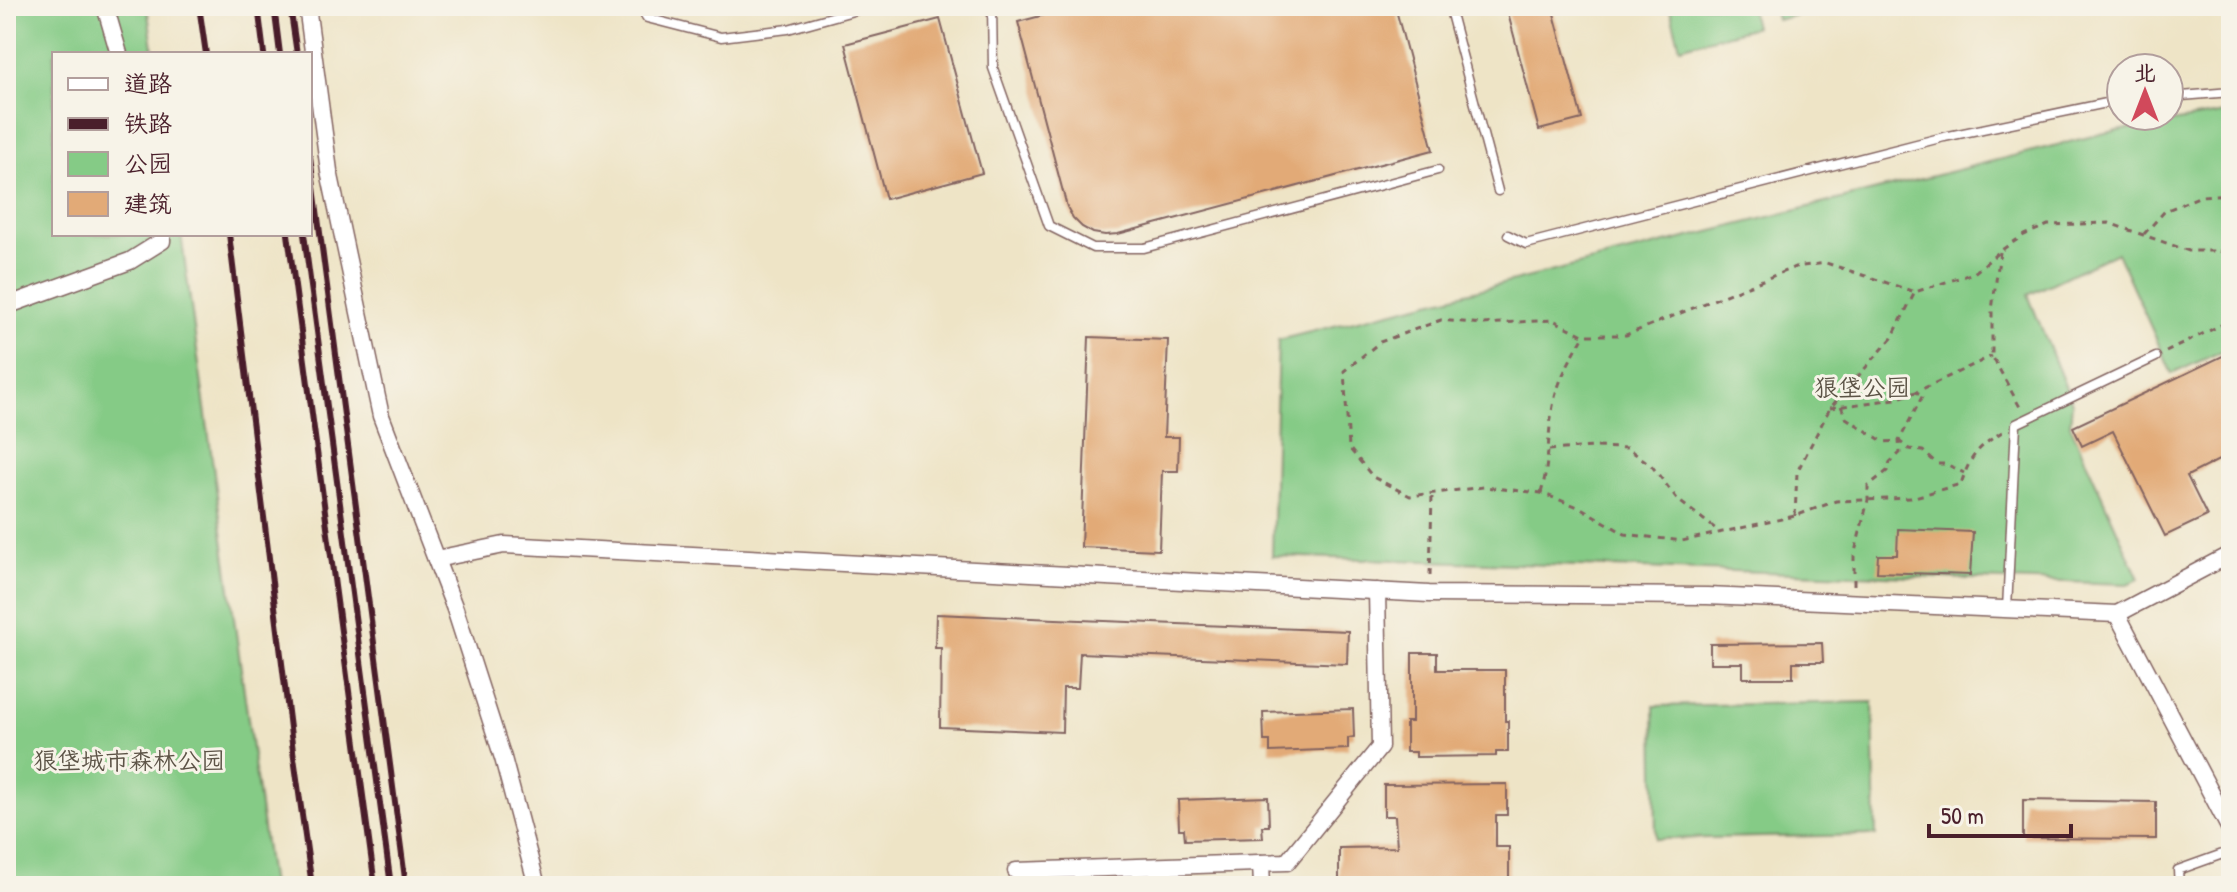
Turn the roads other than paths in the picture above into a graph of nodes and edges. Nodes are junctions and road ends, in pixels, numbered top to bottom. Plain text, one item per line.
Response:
1 (105, 6) edge
2 (307, 6) edge
3 (639, 6) edge
4 (871, 6) edge
5 (992, 6) edge
6 (1449, 6) edge
7 (118, 52) edge
8 (2231, 92) edge
9 (2185, 96) edge
10 (2105, 103) edge
11 (1438, 170) dead end
12 (1498, 191) dead end
13 (1508, 235) dead end
14 (162, 236) edge
15 (6, 306) edge
16 (2156, 357) road end
17 (2231, 554) edge
18 (436, 559) junction
19 (1377, 591) junction
20 (2007, 609) junction
21 (2117, 614) junction
22 (2231, 831) edge
23 (2231, 851) edge
24 (1261, 863) junction
25 (1016, 871) dead end
26 (537, 886) edge
27 (1262, 886) edge
28 (2179, 886) edge

1 - 7 street
2 - 18 street
3 - 4 lane
5 - 11 lane
6 - 12 lane
8 - 9 lane
10 - 13 lane
14 - 15 street
16 - 20 lane
17 - 21 street
18 - 19 street
18 - 26 street
19 - 20 street
19 - 24 street
20 - 21 street
21 - 22 street
23 - 28 lane
24 - 25 street
24 - 27 street

